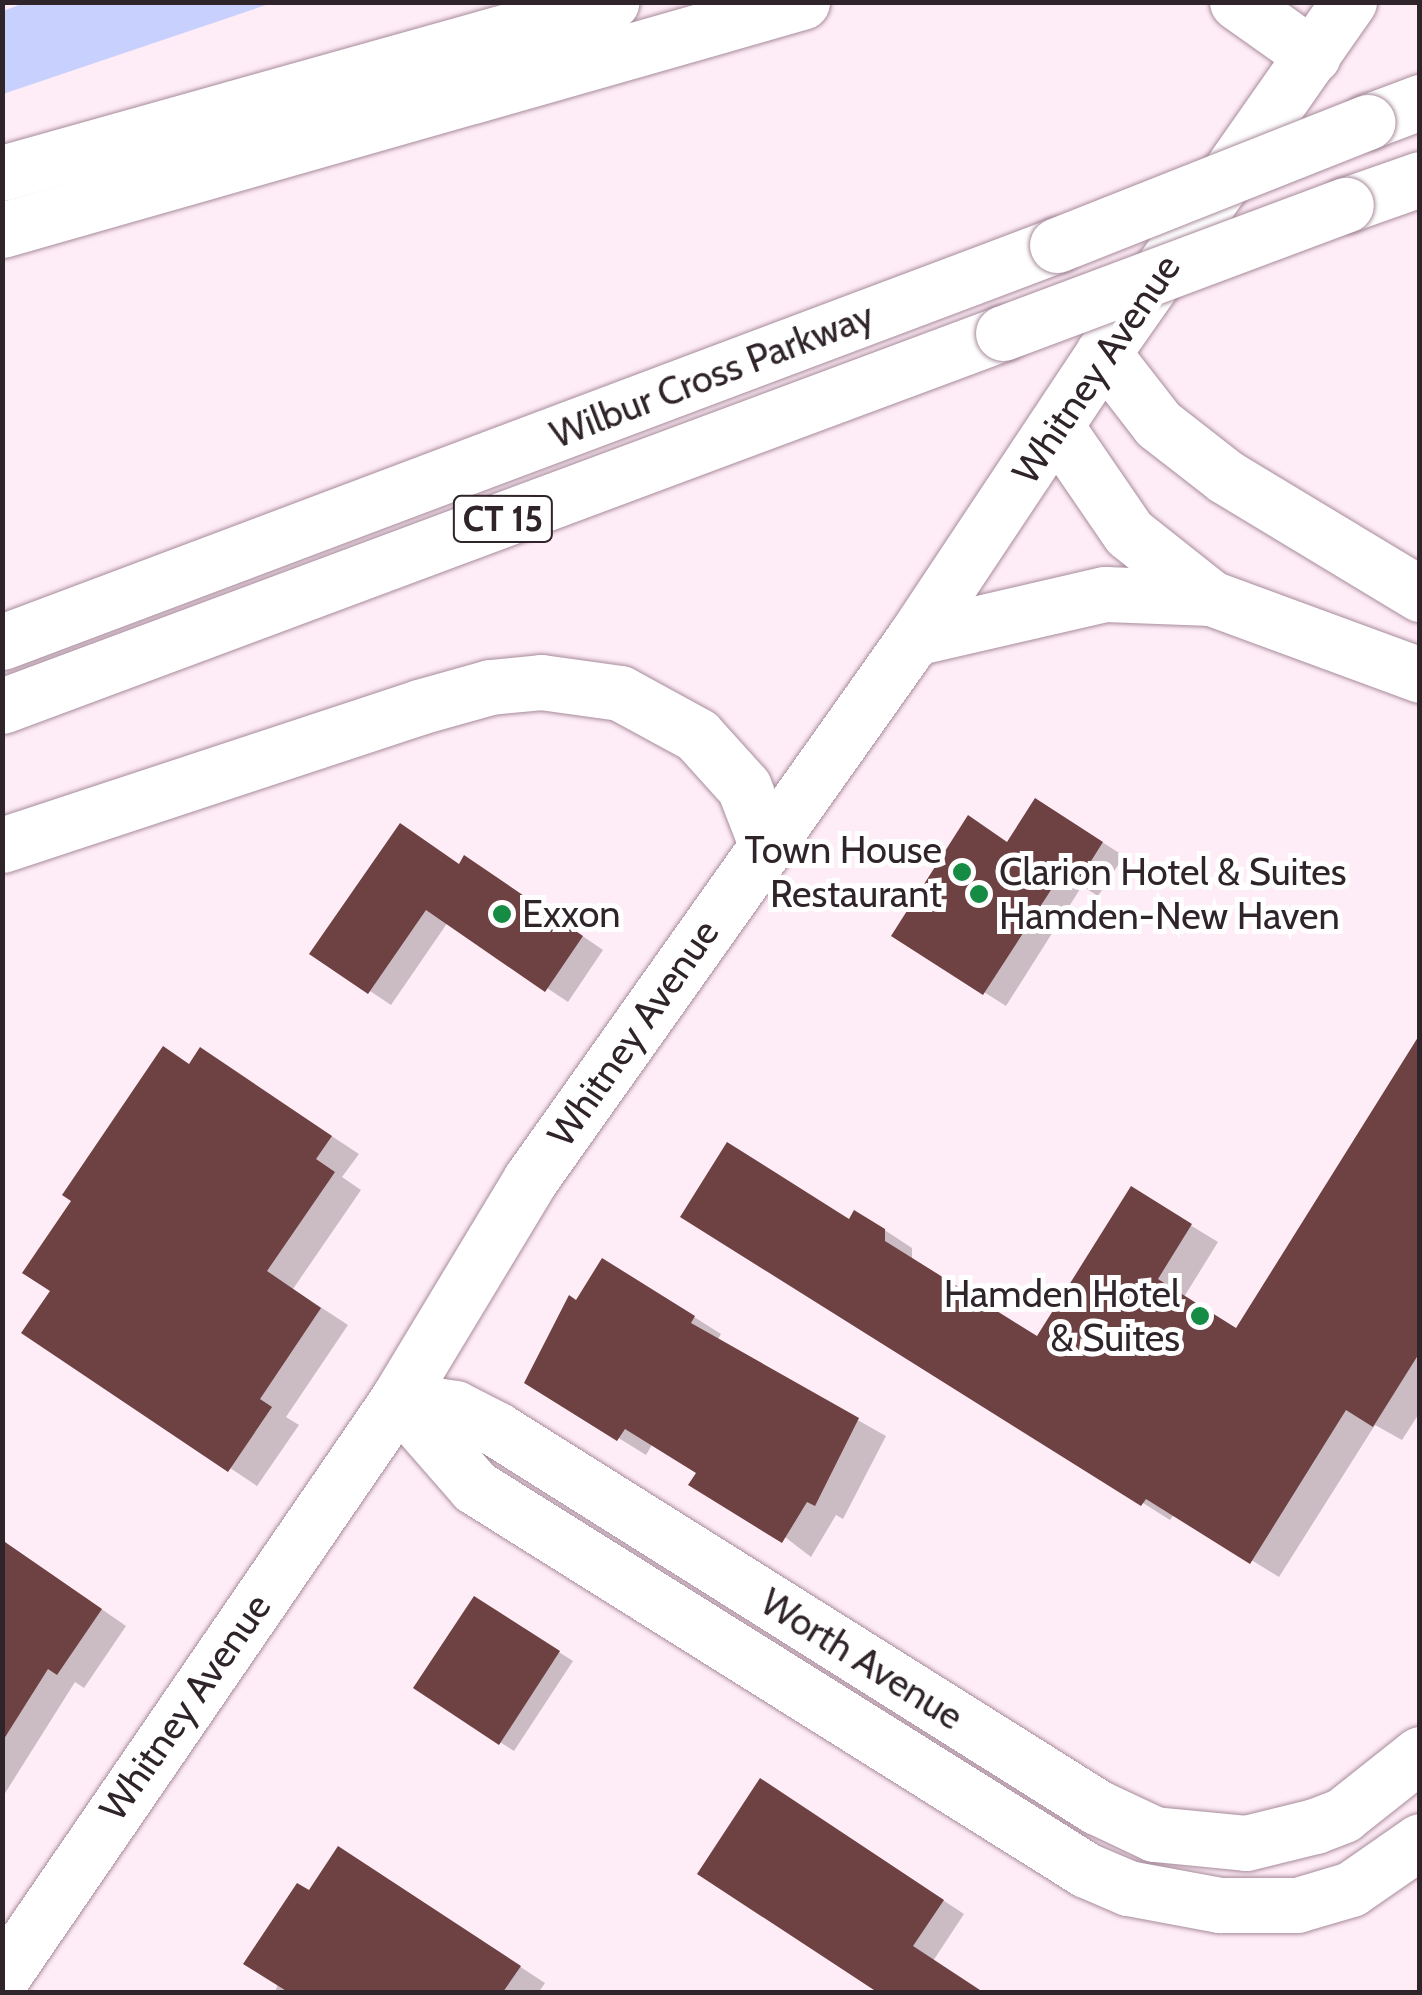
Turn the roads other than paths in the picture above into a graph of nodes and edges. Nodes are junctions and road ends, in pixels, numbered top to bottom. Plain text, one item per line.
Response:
1 (612, 2) edge
2 (802, 2) edge
3 (1238, 2) edge
4 (1350, 2) edge
5 (1313, 56) junction
6 (1420, 102) edge
7 (2, 173) edge
8 (1420, 179) edge
9 (2, 230) edge
10 (1103, 353) junction
11 (1057, 428) junction
12 (1420, 594) edge
13 (1210, 598) junction
14 (81, 612) junction
15 (2, 617) edge
16 (914, 638) junction
17 (2, 642) edge
18 (1420, 676) edge
19 (2, 706) edge
20 (766, 844) junction
21 (2, 846) edge
22 (398, 1400) junction
23 (664, 1535) junction
24 (632, 1586) junction
25 (1420, 1754) edge
26 (1060, 1784) junction
27 (1026, 1833) junction
28 (1276, 1836) junction
29 (1420, 1841) edge
30 (1297, 1905) junction
31 (2, 1976) edge

1 - 7 main road
2 - 9 main road
3 - 5 main road
4 - 5 main road, Whitney Avenue
5 - 10 main road, Whitney Avenue
6 - 14 main road, Wilbur Cross Parkway / CT 15, bridge
8 - 19 main road, Wilbur Cross Parkway / CT 15, bridge
10 - 11 main road, Whitney Avenue
10 - 12 main road
11 - 13 main road
11 - 16 main road, Whitney Avenue
13 - 16 main road
13 - 18 main road
14 - 15 main road
14 - 17 main road, Wilbur Cross Parkway / CT 15
16 - 20 main road, Whitney Avenue
20 - 21 main road
20 - 22 main road, Whitney Avenue
22 - 23 main road, Worth Avenue
22 - 24 main road, Worth Avenue
22 - 31 main road, Whitney Avenue
23 - 24 main road
23 - 26 main road, Worth Avenue
24 - 27 main road, Worth Avenue
25 - 28 main road, Worth Avenue
26 - 27 main road
26 - 28 main road, Worth Avenue
27 - 30 main road, Worth Avenue
28 - 30 main road
29 - 30 main road, Worth Avenue

